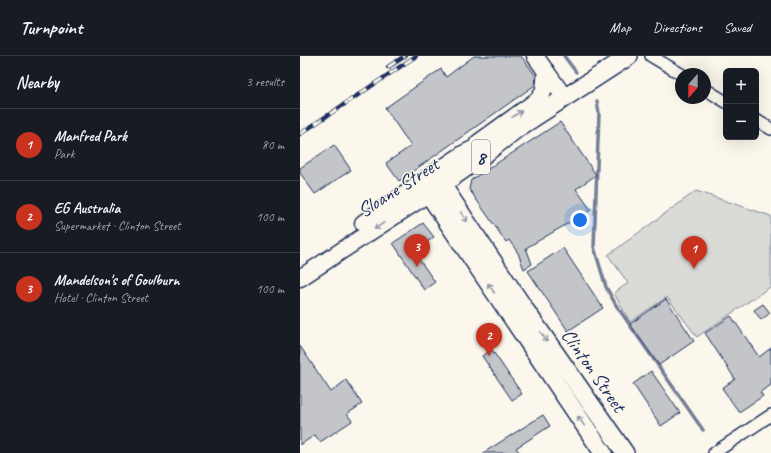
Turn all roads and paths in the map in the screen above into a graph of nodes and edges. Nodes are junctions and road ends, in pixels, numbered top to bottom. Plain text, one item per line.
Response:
1 (535, 56) edge
2 (629, 56) edge
3 (651, 56) edge
4 (675, 70) edge
5 (546, 71) junction
6 (711, 93) edge
7 (566, 98) junction
8 (723, 100) edge
9 (759, 122) edge
10 (518, 128) junction
11 (771, 129) edge
12 (464, 154) junction
13 (432, 184) junction
14 (300, 266) edge
15 (300, 278) edge
16 (520, 316) junction
17 (771, 415) edge
18 (603, 453) edge
19 (625, 453) edge
20 (714, 453) edge

1 - 5 street
2 - 7 main road, Sloane Street / 8
3 - 4 street
5 - 7 street
12 -> 5 street
6 - 8 street
7 - 10 main road, Sloane Street / 8
9 - 11 street
10 - 12 main road, Sloane Street / 8
10 - 13 main road, Sloane Street / 8
12 - 13 main road, Sloane Street / 8
13 - 14 street, Sloane Street
13 -> 15 street, Sloane Street
13 - 16 main road, Clinton Street
18 -> 16 main road, Clinton Street
16 -> 19 main road, Clinton Street
17 - 20 street

